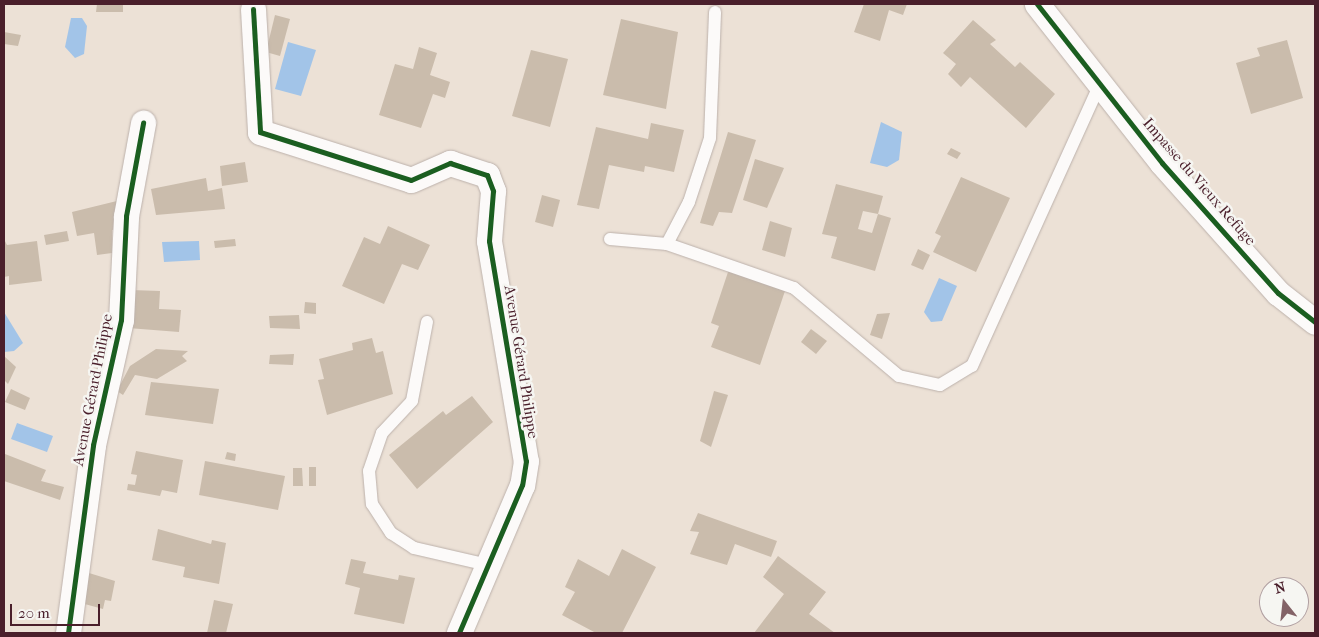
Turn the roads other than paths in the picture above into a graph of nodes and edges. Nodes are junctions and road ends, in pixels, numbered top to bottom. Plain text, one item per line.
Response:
1 (1037, 4) edge
2 (253, 9) dead end
3 (715, 12) dead end
4 (1100, 84) junction
5 (143, 123) dead end
6 (610, 239) dead end
7 (667, 244) junction
8 (427, 322) dead end
9 (1315, 322) edge
10 (488, 565) junction
11 (68, 633) edge
12 (459, 633) edge

1 - 4 street, Impasse du Vieux Refuge
2 - 10 street, Avenue Gérard Philippe
3 - 7 lane
4 - 7 lane
4 - 9 street, Impasse du Vieux Refuge
5 - 11 street, Avenue Gérard Philippe
6 - 7 lane
8 - 10 lane
10 - 12 street, Avenue Gérard Philippe

